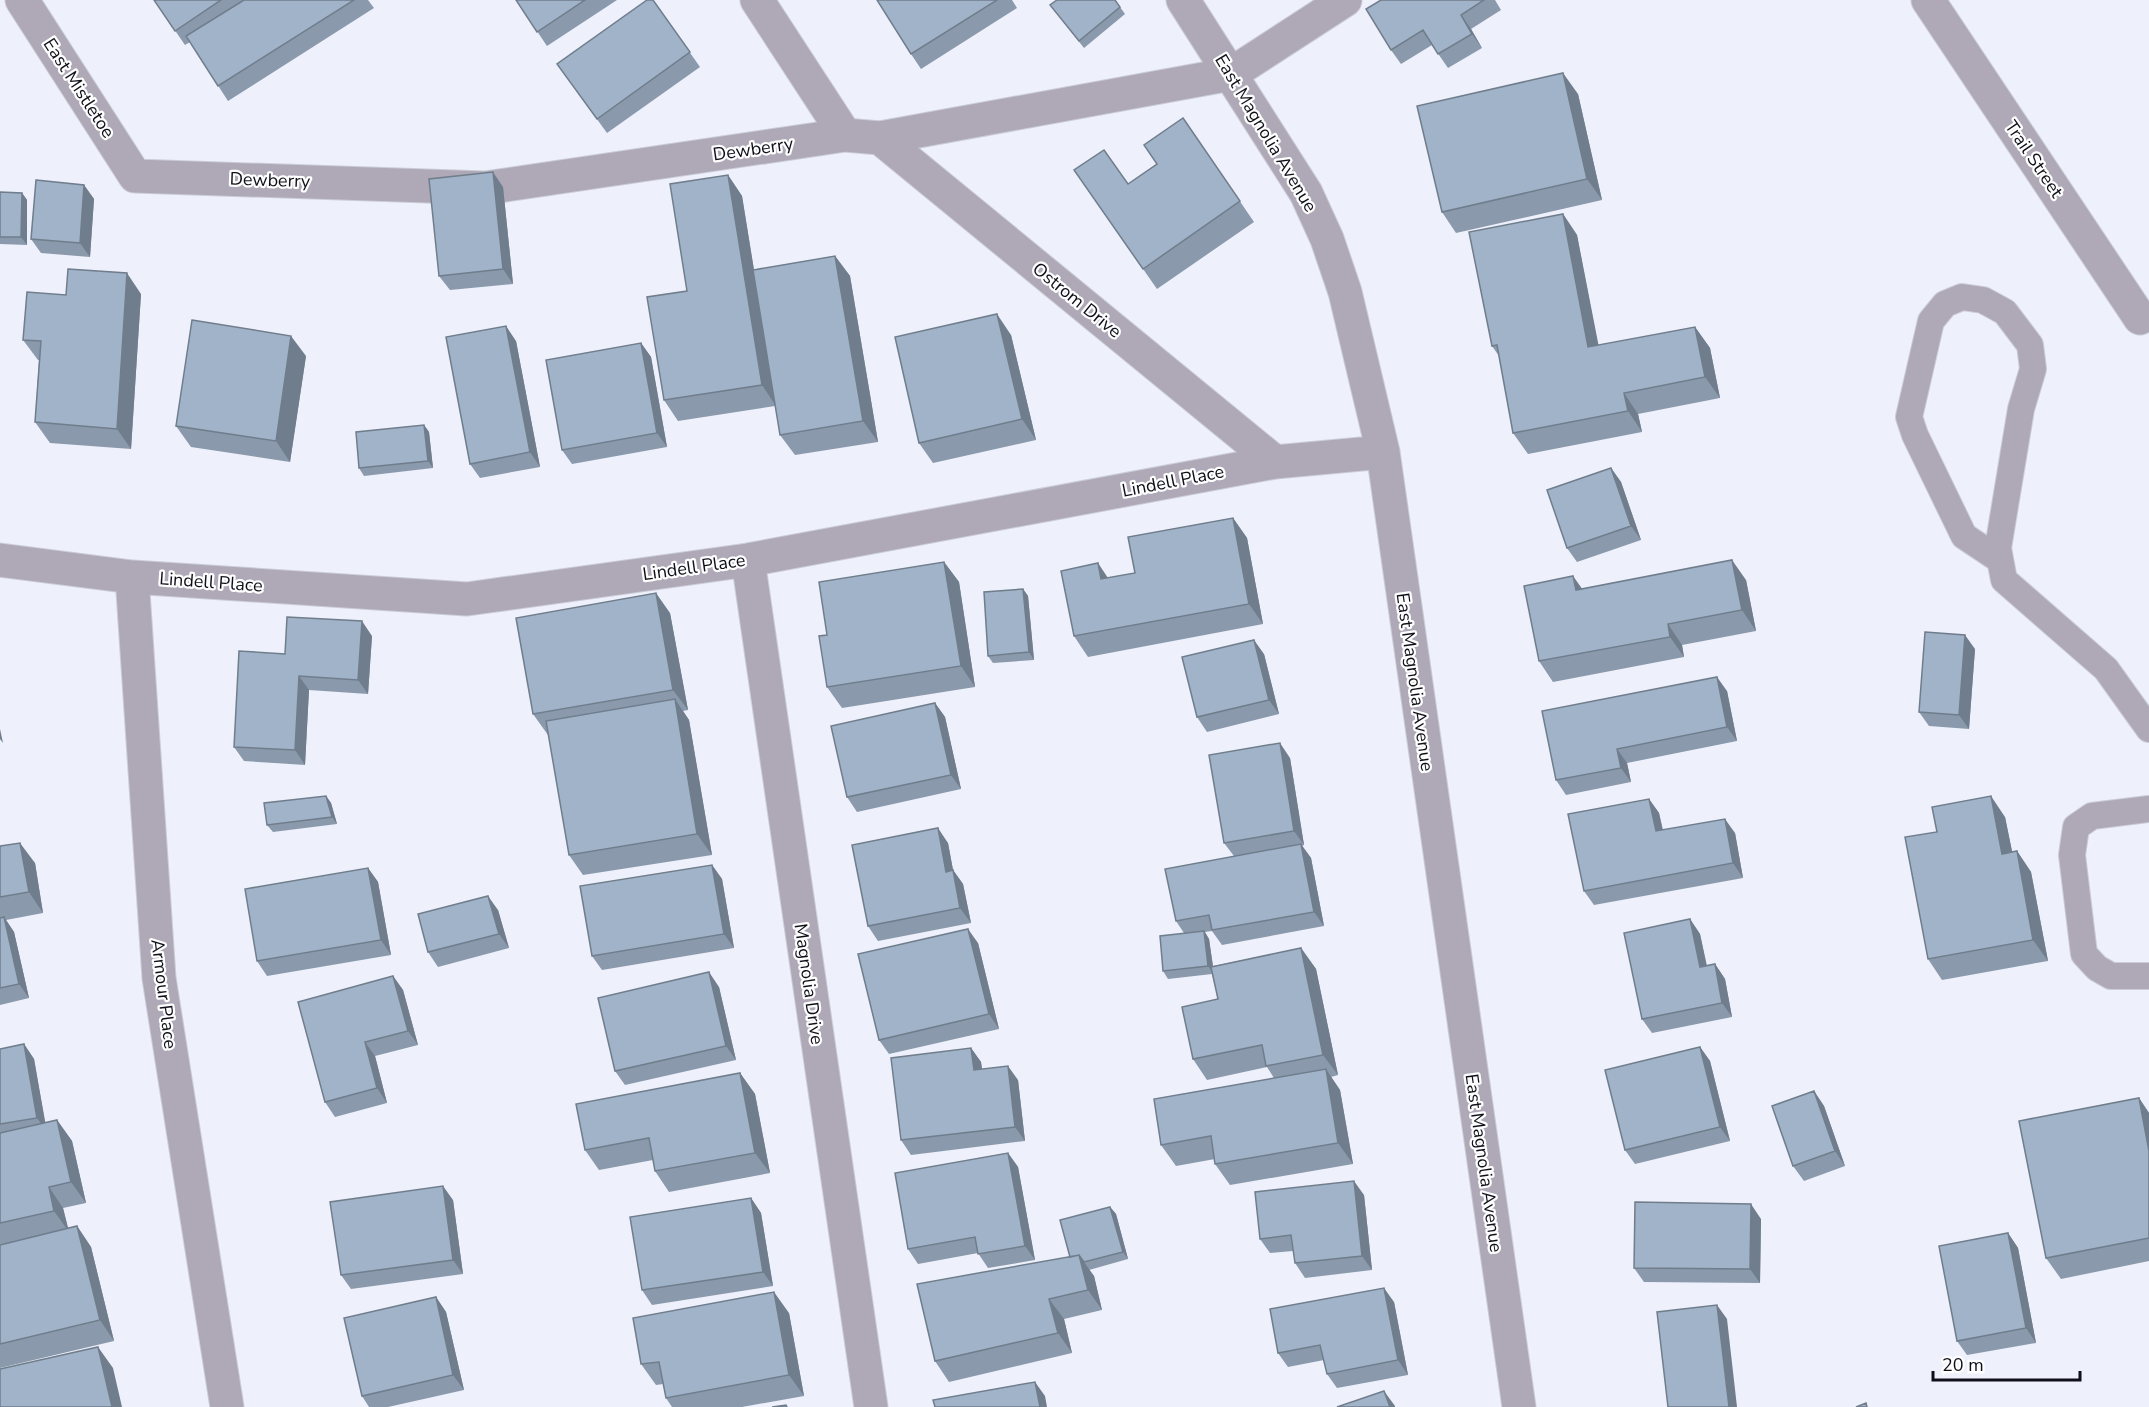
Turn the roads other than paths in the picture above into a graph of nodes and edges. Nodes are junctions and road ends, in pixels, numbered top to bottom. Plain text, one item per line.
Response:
1 (22, 0) edge
2 (757, 0) edge
3 (1183, 0) edge
4 (1346, 0) edge
5 (1932, 1) edge
6 (1231, 74) junction
7 (845, 135) junction
8 (880, 138) junction
9 (135, 176) joint
10 (2140, 318) dead end
11 (1383, 452) junction
12 (1275, 462) junction
13 (0, 560) edge
14 (748, 560) junction
15 (2000, 560) junction
16 (132, 577) junction
17 (2149, 729) edge
18 (2149, 808) edge
19 (2149, 976) edge
20 (227, 1407) edge
21 (871, 1407) edge
22 (1519, 1407) edge

1 - 9 street, East Mistletoe
2 - 7 street
3 - 6 street, East Magnolia Avenue
4 - 6 street, Dewberry
5 - 10 street, Trail Street
6 - 8 street, Dewberry
6 - 11 street, East Magnolia Avenue
7 - 8 street, Dewberry
7 - 9 street, Dewberry
8 - 12 street, Ostrom Drive
11 - 12 street, Lindell Place
11 - 22 street, East Magnolia Avenue
12 - 14 street, Lindell Place
13 - 16 street, Lindell Place
14 - 16 street, Lindell Place
14 - 21 street, Magnolia Drive
15 - 15 lane
15 - 17 lane
16 - 20 street, Armour Place
18 - 19 lane

